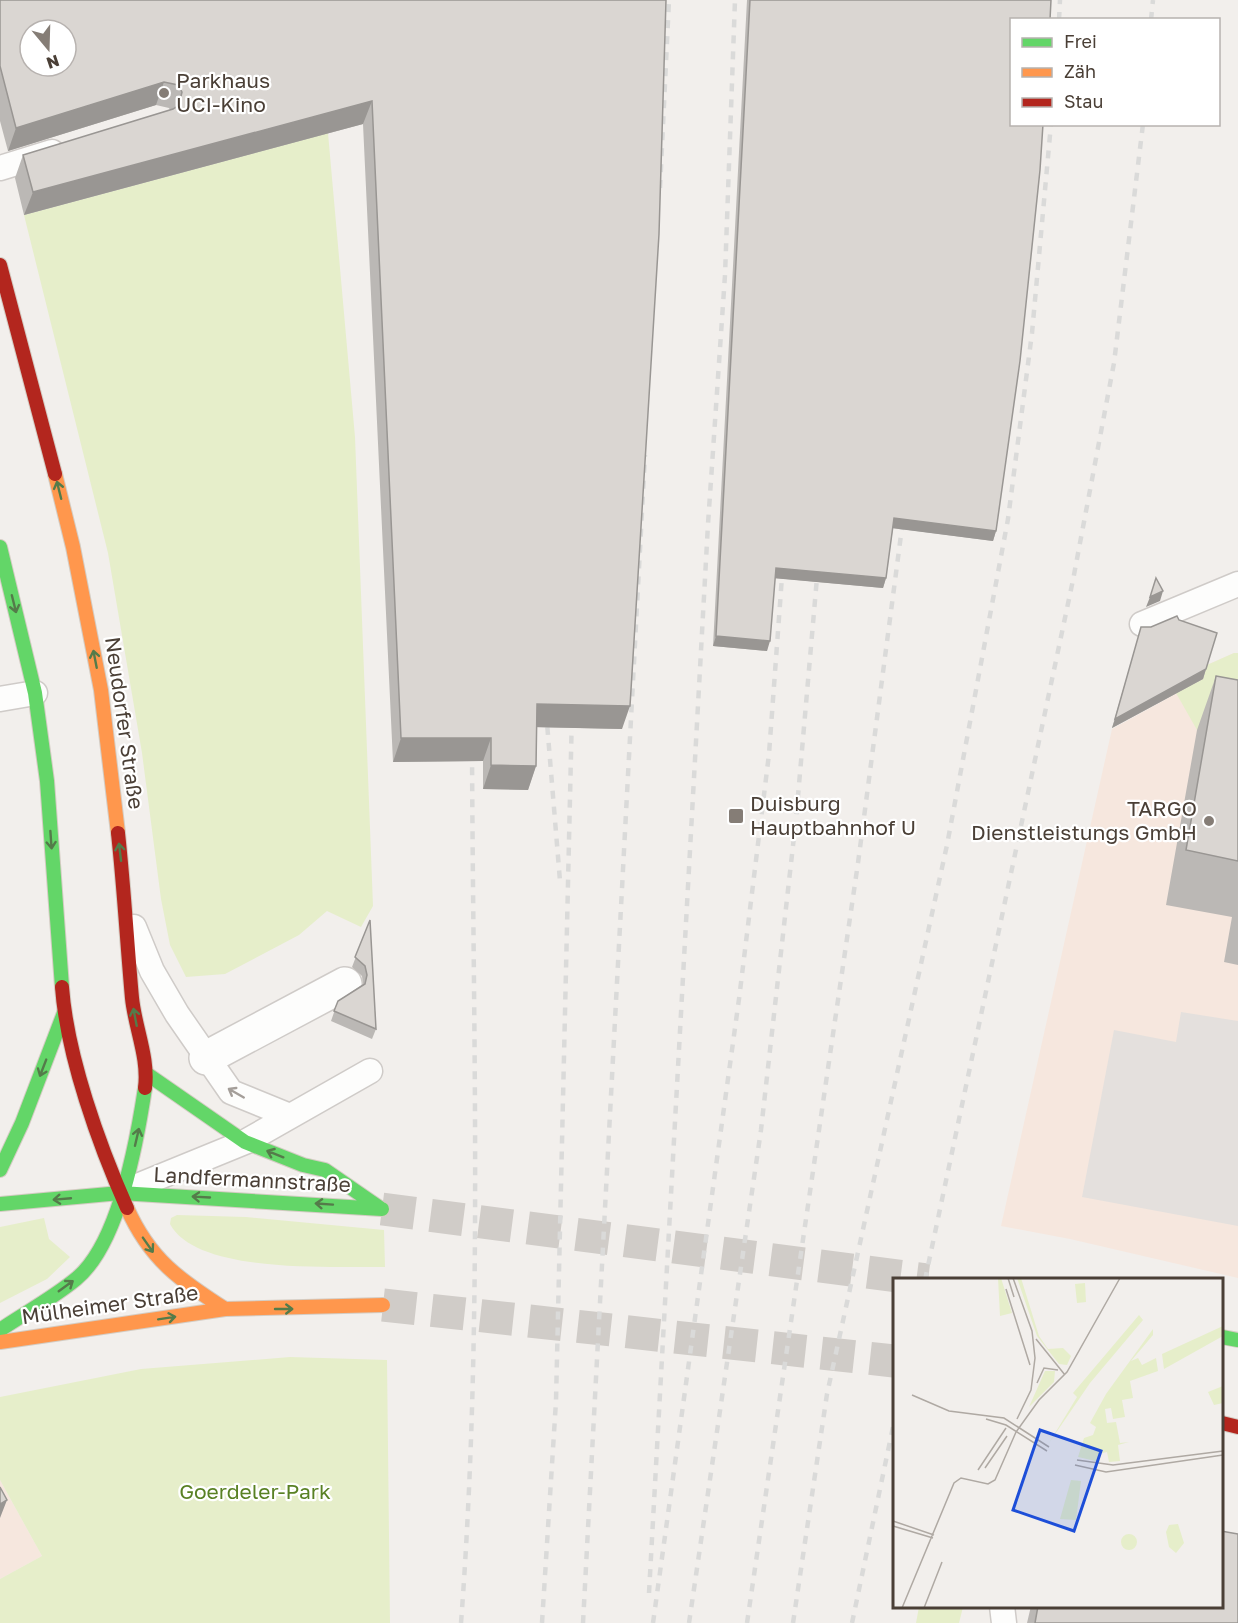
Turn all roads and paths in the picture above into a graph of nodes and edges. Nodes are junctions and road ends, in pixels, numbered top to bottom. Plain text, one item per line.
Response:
1 (72, 146) edge
2 (0, 168) edge
3 (0, 264) edge
4 (0, 547) edge
5 (1238, 584) edge
6 (1142, 624) edge
7 (35, 693) junction
8 (0, 699) edge
9 (127, 910) junction
10 (345, 984) dead end
11 (64, 1013) junction
12 (206, 1058) junction
13 (370, 1071) dead end
14 (147, 1074) junction
15 (290, 1116) junction
16 (245, 1142) junction
17 (0, 1170) edge
18 (120, 1193) junction
19 (0, 1204) edge
20 (382, 1305) tunnel mouth
21 (225, 1309) junction
22 (0, 1330) edge
23 (1223, 1337) edge
24 (1238, 1340) edge
25 (0, 1342) edge
26 (1223, 1423) edge
27 (1238, 1427) edge
28 (1002, 1608) edge
29 (1004, 1623) edge

1 - 2 lane
9 -> 3 street, Neudorfer Straße
4 -> 7 street
5 - 6 lane
7 - 8 lane
7 -> 11 street
9 - 12 lane
14 -> 9 street, Neudorfer Straße
10 - 12 street
11 -> 17 street
11 - 18 street
15 -> 12 lane
13 - 15 lane
14 - 16 street
18 -> 14 street, Neudorfer Straße
15 - 16 lane
16 - 18 lane
16 - 18 street, Landfermannstraße
18 -> 19 street
18 -> 21 street
22 -> 18 street, Neudorfer Straße
21 -> 20 street
25 -> 21 street, Mülheimer Straße
23 - 24 street
26 - 27 street
28 - 29 lane

